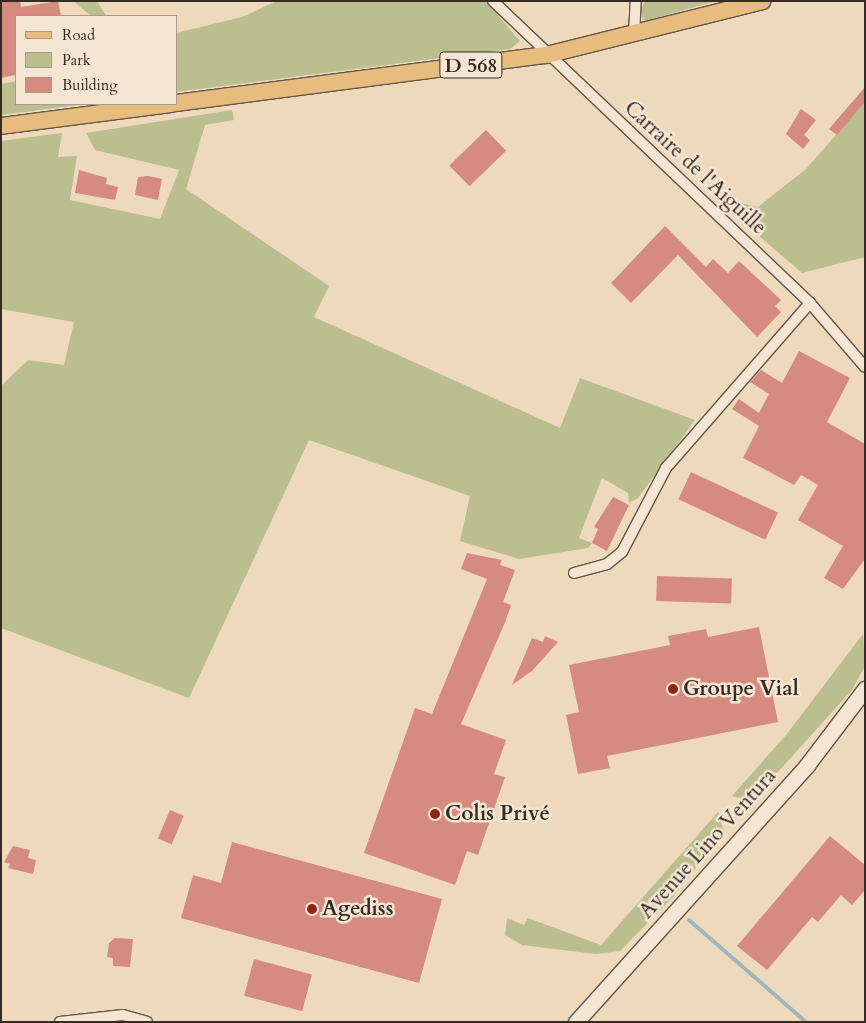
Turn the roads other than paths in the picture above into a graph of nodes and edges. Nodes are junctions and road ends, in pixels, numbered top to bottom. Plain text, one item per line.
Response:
1 (493, 1) edge
2 (636, 1) edge
3 (762, 1) edge
4 (634, 34) junction
5 (546, 55) junction
6 (178, 103) edge
7 (163, 105) edge
8 (1, 126) edge
9 (810, 303) junction
10 (865, 367) edge
11 (574, 573) dead end
12 (865, 689) edge
13 (60, 1022) edge
14 (147, 1022) edge
15 (576, 1022) edge

1 - 5 street, Carraire de l'Aiguille
2 - 4 street
3 - 4 main road, D 568
4 - 5 main road, D 568
5 - 6 main road, D 568
5 - 9 street, Carraire de l'Aiguille
7 - 8 main road
9 - 10 street, Carraire de l'Aiguille
9 - 11 street
12 - 15 main road, Avenue Lino Ventura
13 - 14 street

